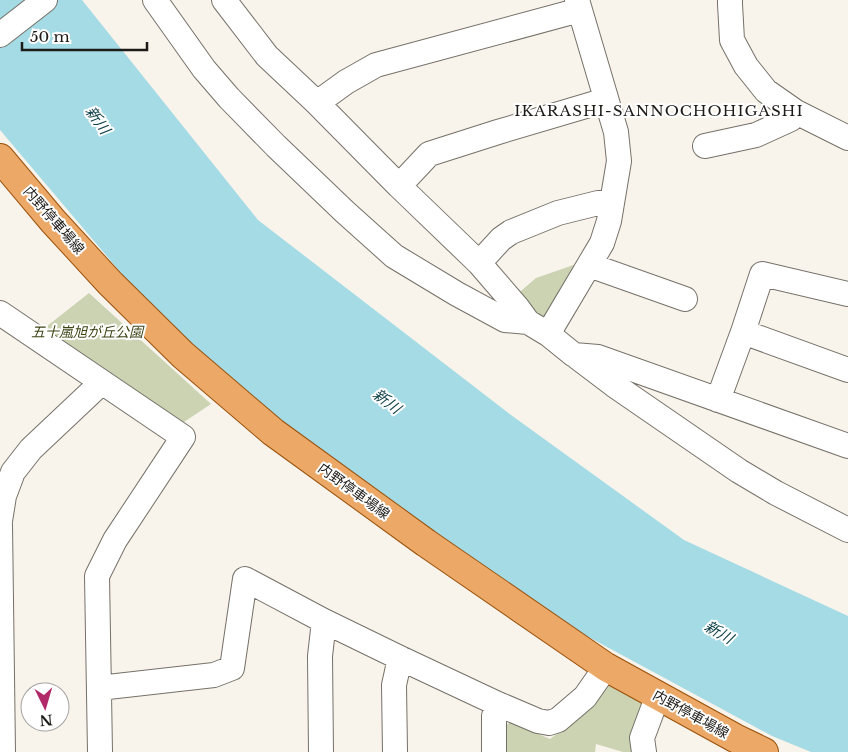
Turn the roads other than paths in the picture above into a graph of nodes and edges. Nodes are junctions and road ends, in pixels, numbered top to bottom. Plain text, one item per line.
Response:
1 (45, 0) edge
2 (155, 0) edge
3 (224, 0) edge
4 (730, 0) edge
5 (579, 5) edge
6 (0, 35) edge
7 (606, 100) junction
8 (317, 103) junction
9 (796, 112) junction
10 (848, 138) edge
11 (705, 146) dead end
12 (0, 158) edge
13 (399, 186) junction
14 (612, 203) junction
15 (478, 263) junction
16 (589, 265) junction
17 (848, 294) edge
18 (685, 299) dead end
19 (0, 313) edge
20 (528, 322) junction
21 (743, 332) junction
22 (548, 334) junction
23 (574, 354) junction
24 (848, 370) edge
25 (101, 382) junction
26 (718, 400) junction
27 (848, 446) edge
28 (0, 523) edge
29 (848, 530) edge
30 (324, 621) junction
31 (400, 658) junction
32 (606, 667) junction
33 (1, 681) edge
34 (99, 688) junction
35 (658, 695) junction
36 (498, 704) junction
37 (3, 752) edge
38 (100, 752) edge
39 (320, 752) edge
40 (395, 752) edge
41 (494, 752) edge
42 (644, 752) edge
43 (764, 752) edge

1 - 6 street
2 - 20 street
3 - 8 street
4 - 9 street
5 - 7 street
5 - 8 street
7 - 13 street
7 - 14 street
8 - 13 street
9 - 10 street
9 - 11 street
12 - 32 main road, 内野停車場線
13 - 15 street
14 - 15 street
14 - 16 street
15 - 20 street
16 - 18 street
16 - 22 street
17 - 21 street
19 - 25 street
20 - 22 street
21 - 24 street
21 - 26 street
22 - 23 street
23 - 26 street
23 - 29 street
25 - 28 street
25 - 34 street
26 - 27 street
28 - 33 street
30 - 31 street
30 - 34 street
30 - 39 street
31 - 36 street
31 - 40 street
32 - 35 main road, 内野停車場線
32 - 36 street
33 - 37 street
34 - 38 street
35 - 42 street
35 - 43 main road, 内野停車場線
36 - 41 street

